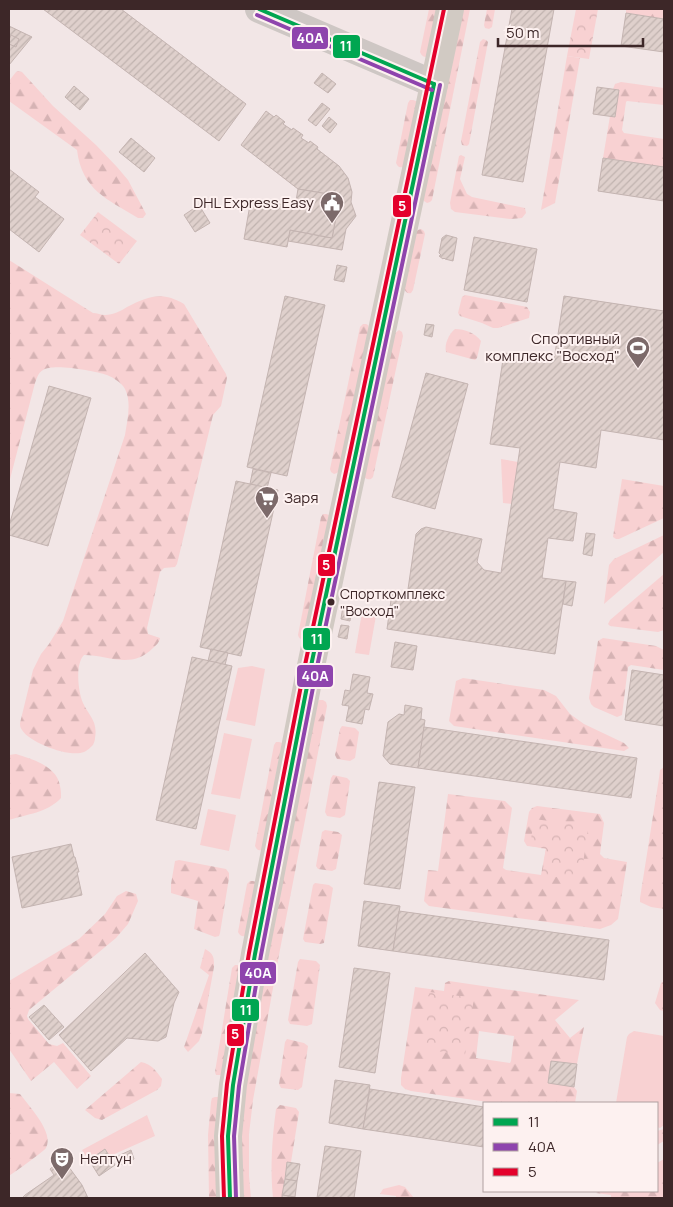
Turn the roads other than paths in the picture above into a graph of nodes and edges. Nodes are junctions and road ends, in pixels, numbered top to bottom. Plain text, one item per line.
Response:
1 (259, 9) edge
2 (450, 9) edge
3 (291, 15) edge
4 (434, 84) junction
5 (230, 1198) edge

1 - 3 street
2 - 4 main road
3 - 4 street
4 - 5 main road

